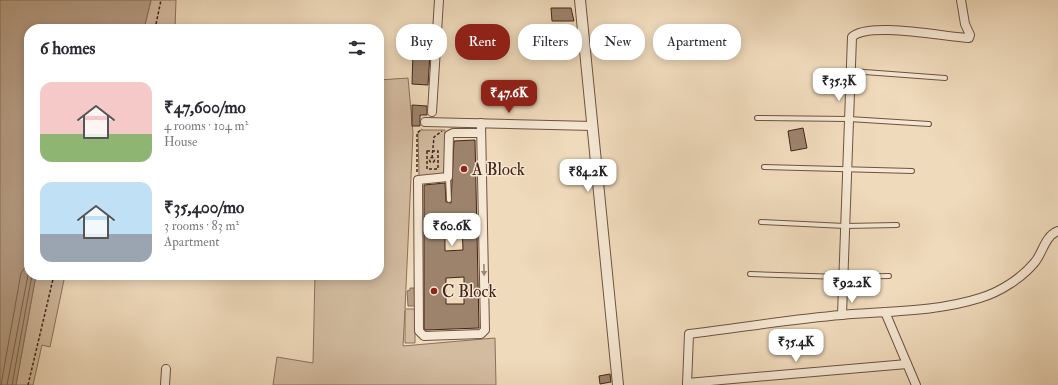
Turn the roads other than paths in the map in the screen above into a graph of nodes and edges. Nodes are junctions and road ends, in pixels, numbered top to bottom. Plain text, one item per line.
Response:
1 (439, 0) edge
2 (580, 0) edge
3 (961, 0) edge
4 (850, 71) junction
5 (945, 78) dead end
6 (432, 112) dead end
7 (757, 118) dead end
8 (849, 119) junction
9 (471, 123) junction
10 (481, 123) junction
11 (929, 124) dead end
12 (426, 125) road end
13 (593, 126) junction
14 (471, 133) junction
15 (481, 133) junction
16 (764, 167) dead end
17 (847, 170) junction
18 (912, 171) dead end
19 (448, 177) junction
20 (449, 200) dead end
21 (761, 222) dead end
22 (845, 226) junction
23 (898, 226) dead end
24 (1058, 231) edge
25 (750, 274) dead end
26 (889, 276) dead end
27 (843, 277) junction
28 (885, 312) junction
29 (842, 315) junction
30 (907, 364) junction
31 (166, 369) dead end
32 (687, 384) edge
33 (165, 385) edge
34 (618, 385) edge
35 (916, 385) edge

1 - 6 street
2 - 13 street
3 - 4 street
4 - 5 lane
4 - 8 street
7 - 8 lane
8 - 11 lane
8 - 17 street
9 - 10 street
9 - 12 street
9 - 14 street
10 - 13 street
10 - 15 street
13 - 34 street
14 - 15 street
14 - 19 street
15 -> 19 street
16 - 17 lane
17 - 18 lane
17 - 22 street
19 - 20 lane
21 - 22 lane
22 - 23 lane
22 - 27 street
24 - 28 street
25 - 27 lane
26 - 27 lane
27 - 29 street
28 - 29 street
28 - 30 street
29 - 32 street
30 - 32 street
30 - 35 street
31 - 33 street

